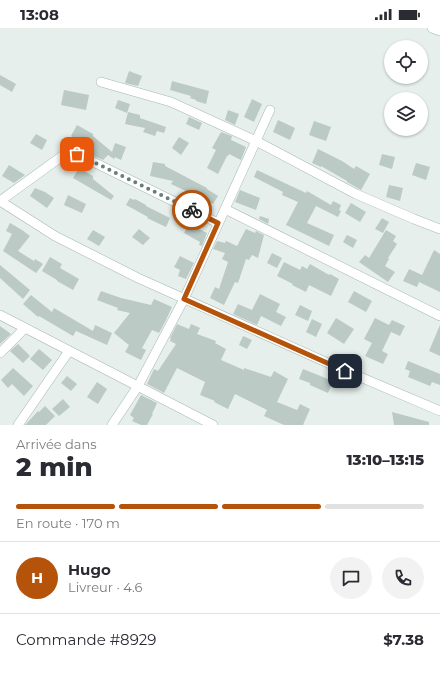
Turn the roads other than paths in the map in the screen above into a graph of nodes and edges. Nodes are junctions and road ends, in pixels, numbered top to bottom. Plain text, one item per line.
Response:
1 (432, 28) edge
2 (440, 31) edge
3 (101, 82) dead end
4 (270, 110) dead end
5 (256, 141) junction
6 (0, 201) edge
7 (225, 210) junction
8 (218, 223) junction
9 (440, 229) edge
10 (184, 299) junction
11 (0, 315) edge
12 (440, 316) edge
13 (25, 328) junction
14 (69, 352) junction
15 (0, 353) edge
16 (138, 386) junction
17 (440, 411) edge
18 (18, 425) edge
19 (112, 425) edge
20 (212, 425) edge

1 - 2 street
3 - 5 street
4 - 5 street
5 - 7 street
5 - 9 street
6 - 8 street
6 - 10 street
7 - 8 street
7 - 12 street
8 - 10 street
10 - 16 street
10 - 17 street
11 - 13 street
13 - 14 street
13 - 15 street
14 - 16 street
14 - 18 street
16 - 19 street
16 - 20 street

